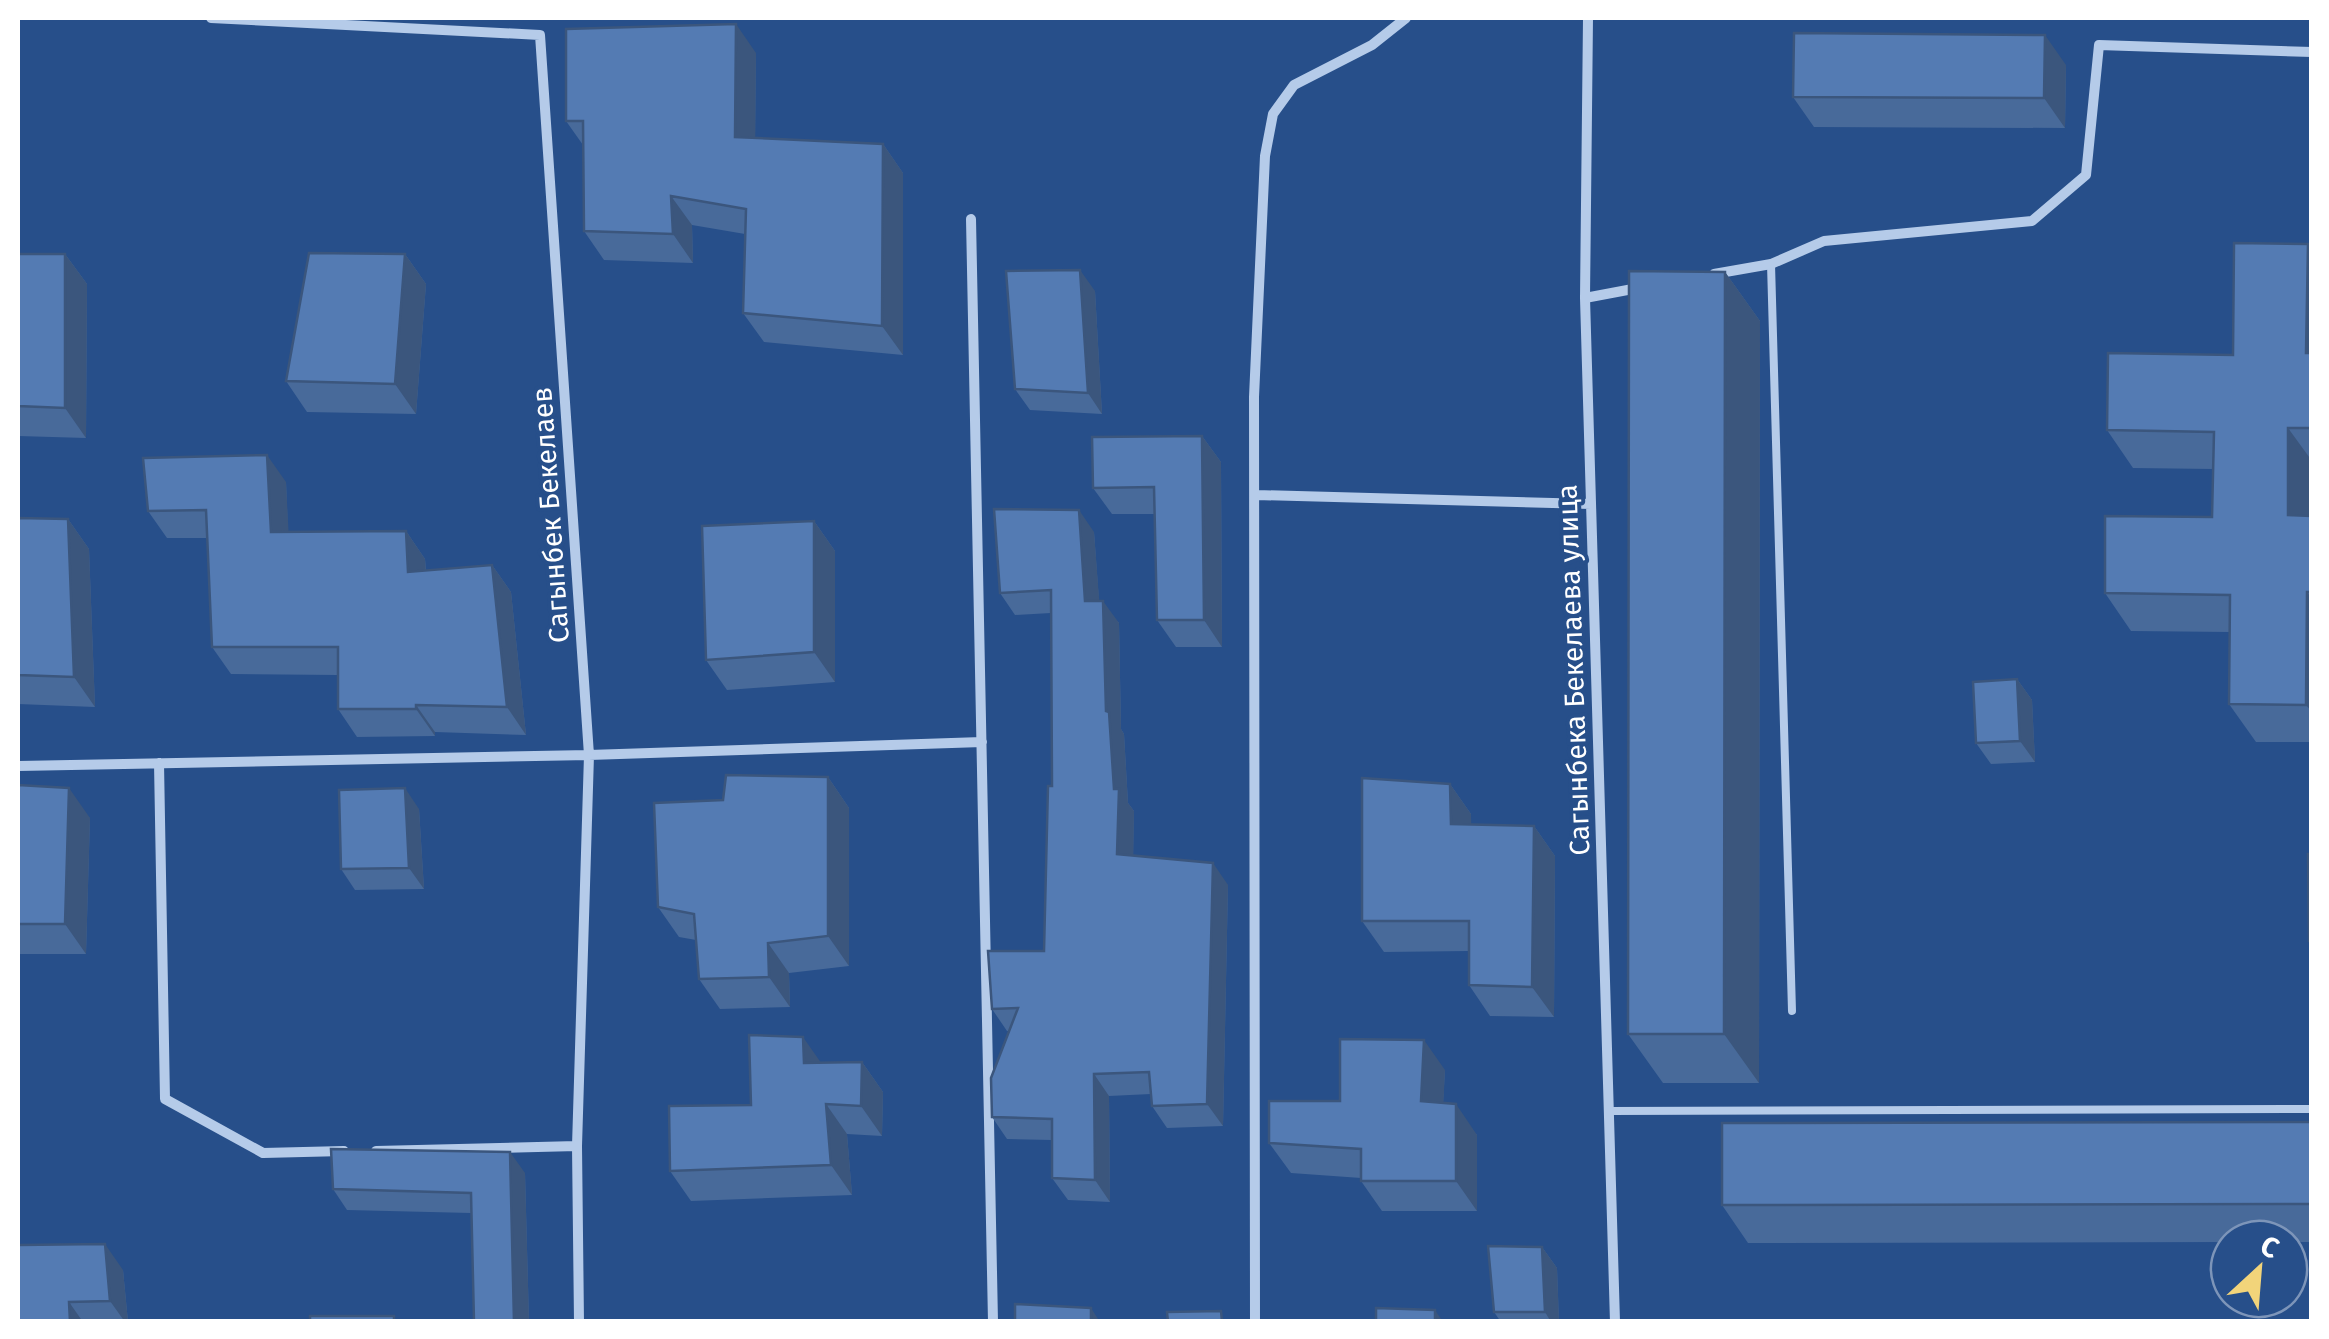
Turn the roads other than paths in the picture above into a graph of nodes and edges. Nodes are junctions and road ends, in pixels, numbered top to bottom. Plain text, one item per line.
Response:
1 (212, 18) edge
2 (1406, 18) edge
3 (1588, 18) edge
4 (2312, 52) edge
5 (971, 219) dead end
6 (1771, 264) junction
7 (1696, 278) edge
8 (1660, 284) edge
9 (1585, 298) junction
10 (1257, 496) junction
11 (1591, 504) junction
12 (982, 742) junction
13 (589, 754) junction
14 (159, 763) junction
15 (18, 766) edge
16 (1792, 1010) dead end
17 (2312, 1109) edge
18 (1609, 1111) junction
19 (577, 1146) junction
20 (580, 1322) edge
21 (993, 1322) edge
22 (1255, 1322) edge
23 (1615, 1322) edge

1 - 13 street, Сагынбек Бекелаев
2 - 10 street
3 - 9 street, Сагынбека Бекелаева улица
4 - 6 street
5 - 12 street
6 - 7 street
6 - 16 lane
8 - 9 street
9 - 11 street, Сагынбека Бекелаева улица
10 - 11 street
10 - 22 street
11 - 18 street, Сагынбека Бекелаева улица
12 - 13 street
12 - 21 street
13 - 14 street
13 - 19 street, Сагынбек Бекелаев
14 - 15 street
14 - 19 street
17 - 18 lane
18 - 23 street, Сагынбека Бекелаева улица
19 - 20 street, Сагынбек Бекелаев

